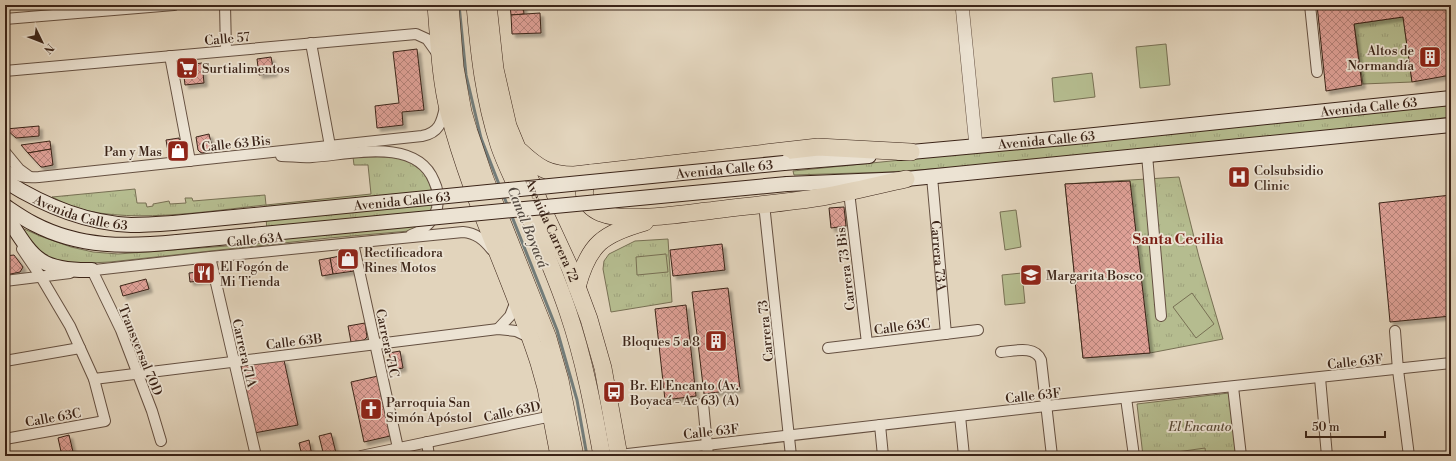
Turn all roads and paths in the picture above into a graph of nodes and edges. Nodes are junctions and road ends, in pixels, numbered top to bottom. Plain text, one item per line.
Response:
1 (174, 5) edge
2 (224, 5) edge
3 (436, 5) edge
4 (450, 5) edge
5 (475, 5) edge
6 (488, 5) edge
7 (962, 5) edge
8 (1310, 5) edge
9 (5, 19) edge
10 (311, 43) junction
11 (226, 51) junction
12 (170, 56) junction
13 (441, 59) junction
14 (5, 70) edge
15 (1317, 72) dead end
16 (446, 97) junction
17 (1451, 98) edge
18 (1451, 124) edge
19 (453, 126) junction
20 (330, 146) junction
21 (976, 146) junction
22 (474, 147) junction
23 (516, 147) junction
24 (5, 152) edge
25 (911, 152) junction
26 (256, 154) junction
27 (1147, 155) junction
28 (190, 161) junction
29 (5, 169) edge
30 (468, 173) junction
31 (591, 173) junction
32 (932, 177) junction
33 (31, 178) junction
34 (906, 179) junction
35 (5, 181) edge
36 (849, 192) junction
37 (764, 204) junction
38 (5, 206) edge
39 (5, 214) edge
40 (674, 215) junction
41 (5, 225) edge
42 (406, 238) junction
43 (353, 243) junction
44 (210, 256) junction
45 (499, 257) junction
46 (92, 270) junction
47 (41, 277) junction
48 (5, 281) edge
49 (577, 287) junction
50 (516, 301) junction
51 (1161, 316) dead end
52 (498, 329) junction
53 (978, 330) dead end
54 (1395, 331) dead end
55 (946, 334) junction
56 (531, 338) junction
57 (867, 343) junction
58 (376, 344) junction
59 (80, 348) junction
60 (828, 348) dead end
61 (1001, 352) dead end
62 (5, 361) edge
63 (234, 362) junction
64 (1451, 363) edge
65 (1398, 370) junction
66 (138, 374) junction
67 (1320, 378) junction
68 (94, 379) junction
69 (1233, 387) junction
70 (1126, 398) junction
71 (703, 403) dead end
72 (1046, 406) junction
73 (552, 416) junction
74 (960, 416) junction
75 (880, 425) junction
76 (789, 436) junction
77 (5, 439) edge
78 (161, 441) dead end
79 (427, 442) junction
80 (707, 445) junction
81 (398, 448) junction
82 (256, 456) edge
83 (361, 456) edge
84 (430, 456) edge
85 (559, 456) edge
86 (575, 456) edge
87 (613, 456) edge
88 (708, 456) edge
89 (791, 456) edge
90 (883, 456) edge
91 (964, 456) edge
92 (1052, 456) edge
93 (1134, 456) edge
94 (1241, 456) edge
95 (1327, 456) edge
96 (1409, 456) edge

1 - 9 street
2 - 11 street
3 - 13 highway
4 - 22 highway
5 - 87 highway, Avenida Carrera 72
6 - 23 highway, Avenida Carrera 72
7 - 21 street
8 - 15 street
10 - 11 street, Calle 57
10 - 13 street, Calle 57
10 - 20 street
11 - 12 street, Calle 57
12 - 14 street, Calle 57
12 - 28 street
13 - 16 highway
16 - 19 highway
16 - 20 street, Calle 63 Bis
17 - 21 main road, Avenida Calle 63
18 - 27 main road, Avenida Calle 63
19 - 22 highway
19 - 30 highway
20 - 26 street, Calle 63 Bis
21 - 25 main road, Avenida Calle 63
22 - 30 highway
22 - 86 highway
23 - 31 highway
23 - 49 highway, Avenida Carrera 72
24 - 33 street
25 - 31 highway
25 - 35 main road, Avenida Calle 63, bridge
26 - 28 street, Calle 63 Bis
26 - 42 street
27 - 32 main road, Avenida Calle 63
27 - 51 street
28 - 33 street, Calle 63 Bis
29 - 33 street, Calle 63 Bis
30 - 45 highway
31 - 40 highway
32 - 34 main road, Avenida Calle 63
32 - 55 street, Carrera 73A
34 - 36 highway
34 - 38 main road, Avenida Calle 63, bridge
36 - 37 highway
36 - 57 street, Carrera 73 Bis
37 - 40 highway
37 - 76 street, Carrera 73
39 - 46 main road
40 - 49 highway
41 - 47 street
42 - 43 street, Calle 63A
42 - 45 street, Calle 63A
43 - 44 street, Calle 63A
43 - 58 street, Carrera 71C
44 - 46 street, Calle 63A
44 - 63 street, Carrera 71A
45 - 50 highway
46 - 47 street, Calle 63A
46 - 66 street, Transversal 70D
47 - 48 street, Calle 63A
47 - 59 street
49 - 87 highway, Avenida Carrera 72
50 - 52 street
50 - 56 highway
52 - 56 street, Calle 63B
52 - 58 street, Calle 63B
53 - 55 street, Calle 63C
54 - 65 street
55 - 57 street, Calle 63C
56 - 73 highway
57 - 60 street, Calle 63C
58 - 63 street, Calle 63B
58 - 81 street, Carrera 71C
59 - 62 street
59 - 68 street
61 - 72 street
63 - 66 street, Calle 63B
63 - 82 street, Carrera 71A
64 - 65 street, Calle 63F
65 - 67 street, Calle 63F
65 - 96 street
66 - 68 street, Calle 63B
66 - 78 street, Transversal 70D
67 - 69 street, Calle 63F
67 - 95 street
68 - 77 street, Calle 63C
69 - 70 street, Calle 63F
69 - 94 street
70 - 72 street, Calle 63F
70 - 93 street
71 - 80 street
72 - 74 street, Calle 63F
72 - 92 street
73 - 79 street, Calle 63D
73 - 85 highway
74 - 75 street, Calle 63F
74 - 91 street
75 - 76 street, Calle 63F
75 - 90 street
76 - 80 street, Calle 63F
76 - 89 street, Carrera 73
79 - 81 street, Calle 63D
79 - 84 street
80 - 87 street, Calle 63F
80 - 88 street
81 - 83 street, Calle 63D

